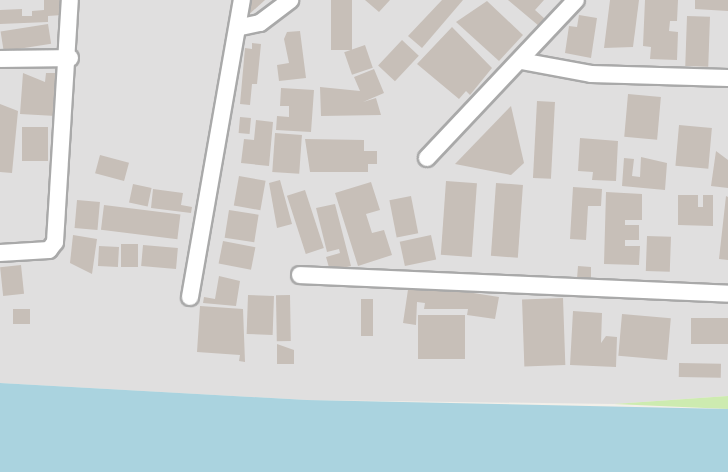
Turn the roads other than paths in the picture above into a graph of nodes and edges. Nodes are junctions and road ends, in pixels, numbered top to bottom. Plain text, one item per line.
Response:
1 (70, 0) edge
2 (242, 0) edge
3 (290, 0) edge
4 (576, 0) edge
5 (241, 27) junction
6 (70, 58) junction
7 (0, 59) edge
8 (520, 61) junction
9 (728, 78) edge
10 (427, 158) dead end
11 (0, 253) edge
12 (300, 274) dead end
13 (728, 294) edge
14 (190, 297) dead end

1 - 6 street
2 - 5 street
3 - 5 street
4 - 8 street
5 - 14 street
6 - 7 street
6 - 11 street
8 - 9 street
8 - 10 street
12 - 13 street

